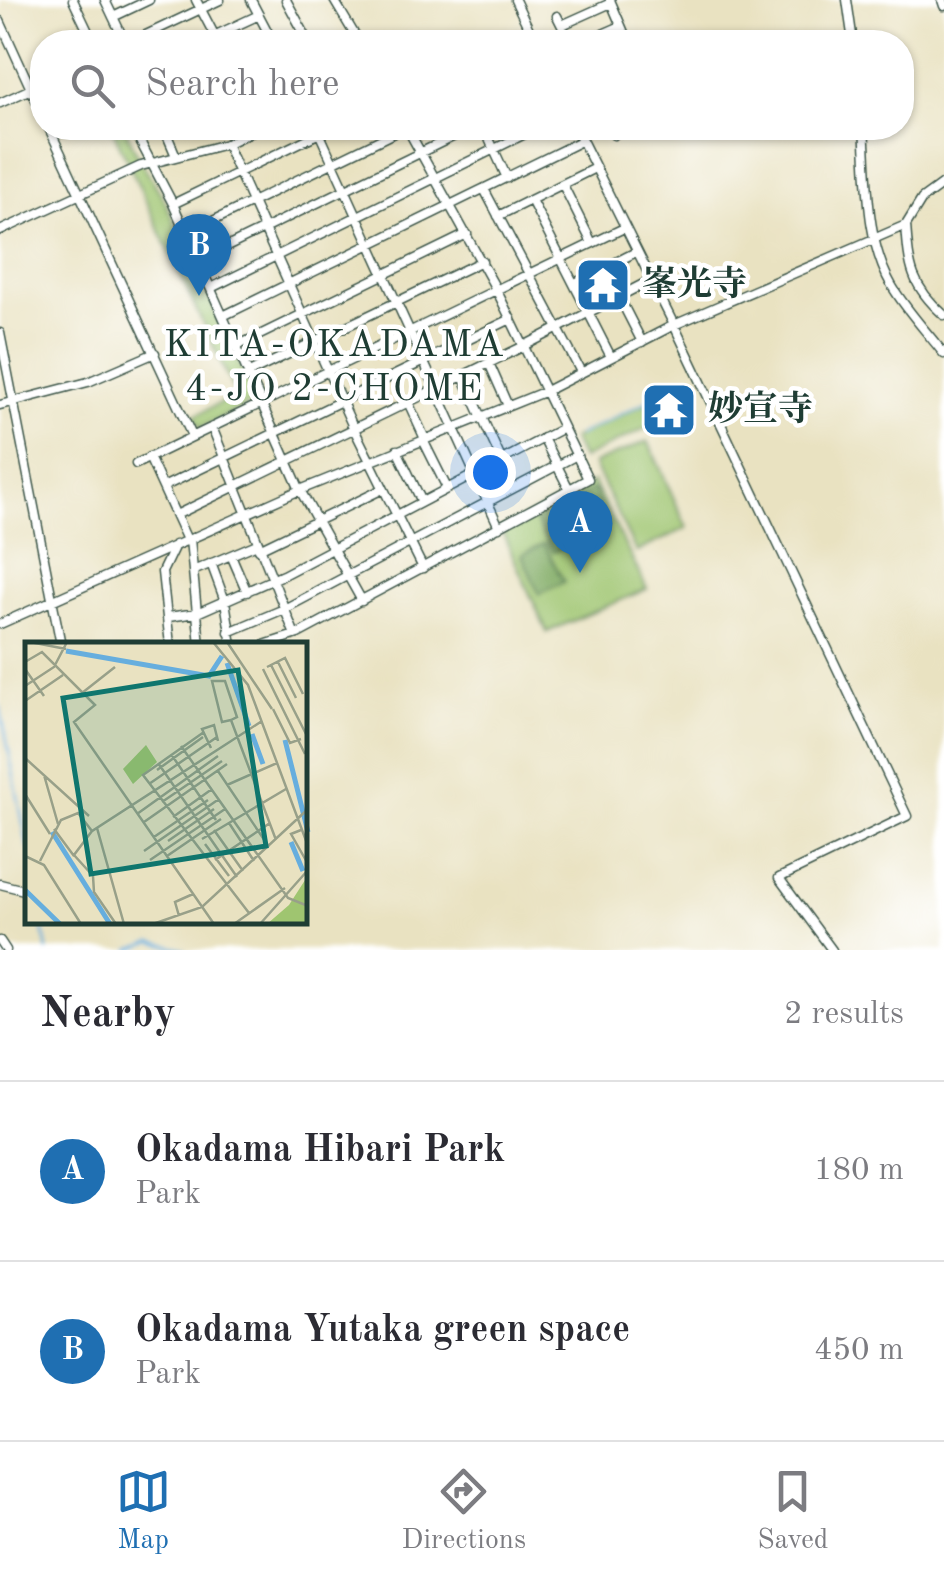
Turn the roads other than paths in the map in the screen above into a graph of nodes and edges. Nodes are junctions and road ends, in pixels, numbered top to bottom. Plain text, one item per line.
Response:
1 (105, 0) edge
2 (149, 0) edge
3 (220, 0) edge
4 (251, 0) edge
5 (286, 0) edge
6 (334, 0) edge
7 (515, 0) edge
8 (846, 0) edge
9 (77, 1) edge
10 (610, 1) edge
11 (198, 5) edge
12 (258, 15) junction
13 (557, 16) dead end
14 (113, 18) junction
15 (0, 22) edge
16 (562, 25) junction
17 (621, 26) junction
18 (88, 30) edge
19 (120, 30) edge
20 (151, 30) edge
21 (211, 30) edge
22 (232, 30) edge
23 (265, 30) edge
24 (302, 30) edge
25 (351, 30) edge
26 (529, 30) edge
27 (564, 30) edge
28 (612, 30) edge
29 (623, 30) edge
30 (851, 30) edge
31 (30, 85) edge
32 (30, 90) edge
33 (0, 103) edge
34 (55, 140) edge
35 (138, 140) edge
36 (171, 140) edge
37 (234, 140) edge
38 (299, 140) edge
39 (323, 140) edge
40 (381, 140) edge
41 (414, 140) edge
42 (446, 140) edge
43 (490, 140) edge
44 (512, 140) edge
45 (865, 140) edge
46 (581, 141) joint
47 (226, 144) junction
48 (494, 149) junction
49 (422, 152) junction
50 (176, 156) junction
51 (334, 162) junction
52 (149, 163) junction
53 (595, 168) junction
54 (237, 172) junction
55 (437, 178) junction
56 (508, 178) junction
57 (944, 183) edge
58 (564, 185) junction
59 (346, 188) junction
60 (484, 189) junction
61 (80, 194) junction
62 (531, 200) junction
63 (251, 202) junction
64 (173, 204) junction
65 (452, 205) junction
66 (358, 216) junction
67 (498, 216) junction
68 (906, 225) junction
69 (624, 228) junction
70 (264, 230) junction
71 (0, 232) edge
72 (186, 234) junction
73 (467, 234) junction
74 (874, 238) junction
75 (592, 243) junction
76 (371, 244) junction
77 (636, 252) junction
78 (276, 257) junction
79 (560, 257) junction
80 (198, 261) junction
81 (482, 261) junction
82 (528, 273) junction
83 (385, 274) junction
84 (651, 280) junction
85 (574, 284) junction
86 (288, 285) junction
87 (210, 288) junction
88 (496, 289) junction
89 (620, 296) junction
90 (397, 302) junction
91 (589, 313) junction
92 (302, 314) junction
93 (944, 315) edge
94 (223, 316) junction
95 (511, 318) junction
96 (674, 325) junction
97 (557, 329) junction
98 (410, 331) junction
99 (0, 333) edge
100 (314, 342) junction
101 (642, 342) junction
102 (237, 346) junction
103 (524, 346) junction
104 (154, 354) junction
105 (944, 354) edge
106 (611, 357) junction
107 (424, 360) junction
108 (489, 363) junction
109 (328, 371) junction
110 (581, 372) junction
111 (249, 373) junction
112 (463, 376) junction
113 (436, 389) junction
114 (546, 391) junction
115 (341, 401) junction
116 (13, 402) junction
117 (262, 402) junction
118 (408, 402) junction
119 (0, 405) edge
120 (508, 406) junction
121 (481, 416) junction
122 (212, 427) junction
123 (453, 427) junction
124 (564, 428) junction
125 (354, 429) junction
126 (275, 433) junction
127 (192, 436) junction
128 (543, 438) junction
129 (424, 439) junction
130 (396, 450) junction
131 (576, 455) junction
132 (150, 457) junction
133 (224, 458) junction
134 (501, 460) junction
135 (288, 462) junction
136 (369, 462) junction
137 (136, 464) dead end
138 (557, 465) junction
139 (474, 474) junction
140 (163, 487) junction
141 (234, 487) junction
142 (447, 488) junction
143 (384, 489) junction
144 (300, 490) junction
145 (570, 490) junction
146 (422, 502) junction
147 (487, 502) junction
148 (245, 514) junction
149 (176, 515) junction
150 (396, 515) junction
151 (317, 520) junction
152 (499, 527) junction
153 (188, 540) junction
154 (410, 542) junction
155 (174, 545) junction
156 (258, 546) junction
157 (332, 549) junction
158 (231, 555) junction
159 (210, 564) junction
160 (423, 568) junction
161 (193, 571) junction
162 (347, 574) junction
163 (272, 580) junction
164 (246, 592) junction
165 (52, 600) junction
166 (362, 600) junction
167 (225, 601) junction
168 (284, 610) junction
169 (197, 612) junction
170 (168, 617) junction
171 (0, 624) edge
172 (230, 632) junction
173 (296, 635) junction
174 (59, 642) edge
175 (170, 642) edge
176 (200, 642) edge
177 (232, 642) edge
178 (274, 642) edge
179 (0, 884) edge
180 (25, 890) edge
181 (0, 940) edge
182 (6, 950) edge
183 (832, 950) edge

1 - 14 street
2 - 14 street
3 - 11 street
4 - 12 street
5 - 24 street
6 - 25 street
7 - 26 street
8 - 30 street
9 - 18 street
10 - 16 street
10 - 17 street
11 - 20 street
11 - 21 street
12 - 22 street
12 - 23 street
13 - 16 street
14 - 19 street
15 - 31 street
16 - 27 street
17 - 28 street
17 - 29 street
32 - 33 street
34 - 61 street
35 - 52 street
36 - 50 street
37 - 47 street
38 - 54 street
39 - 51 street
40 - 51 street
41 - 49 street
42 - 49 street
43 - 48 street
44 - 48 street
45 - 74 street
46 - 53 street
46 - 56 street
47 - 50 street
47 - 54 street
48 - 55 street
48 - 56 street
49 - 55 street
49 - 59 street
50 - 52 street
51 - 59 street
51 - 63 street
52 - 61 street
52 - 64 street
53 - 58 street
53 - 69 street
54 - 63 street
54 - 64 street
55 - 65 street
55 - 66 street
56 - 60 street
57 - 68 street
58 - 62 street
58 - 75 street
59 - 66 street
59 - 70 street
60 - 65 street
60 - 67 street
61 - 71 street
61 - 104 street
62 - 67 street
62 - 79 street
63 - 70 street
63 - 72 street
64 - 72 street
65 - 73 street
65 - 76 street
66 - 76 street
66 - 78 street
67 - 82 street
68 - 74 street
68 - 93 street
69 - 75 street
69 - 77 street
70 - 78 street
70 - 80 street
72 - 80 street
73 - 81 street
73 - 83 street
74 - 96 street
74 - 105 street
75 - 79 street
76 - 83 street
76 - 86 street
77 - 84 street
77 - 85 street
78 - 86 street
78 - 87 street
79 - 82 street
79 - 85 street
80 - 87 street
81 - 88 street
81 - 90 street
82 - 88 street
82 - 97 street
83 - 90 street
83 - 92 street
84 - 89 street
84 - 96 street
85 - 91 street
86 - 92 street
86 - 94 street
87 - 94 street
88 - 95 street
88 - 98 street
89 - 91 street
89 - 101 street
90 - 98 street
90 - 100 street
91 - 97 street
91 - 106 street
92 - 100 street
92 - 102 street
94 - 102 street
95 - 103 street
95 - 107 street
96 - 101 street
96 - 183 street
97 - 103 street
97 - 110 street
98 - 107 street
98 - 109 street
99 - 116 street
100 - 109 street
100 - 111 street
101 - 106 street
102 - 111 street
103 - 108 street
103 - 114 street
104 - 116 street
104 - 127 street
106 - 110 street
107 - 113 street
107 - 115 street
108 - 112 street
108 - 120 street
109 - 115 street
109 - 117 street
110 - 114 street
111 - 117 street
112 - 113 street
112 - 121 street
113 - 118 street
113 - 123 street
114 - 120 street
114 - 124 street
115 - 125 street
115 - 126 street
116 - 119 street
116 - 165 street
117 - 122 street
117 - 126 street
118 - 125 street
118 - 129 street
120 - 121 street
121 - 123 street
121 - 134 street
122 - 127 street
122 - 133 street
123 - 129 street
123 - 139 street
124 - 128 street
124 - 131 street
125 - 135 street
125 - 136 street
126 - 133 street
126 - 135 street
127 - 132 street
128 - 134 street
128 - 138 street
129 - 130 street
129 - 142 street
130 - 136 street
130 - 146 street
131 - 138 street
131 - 145 street
132 - 137 street
132 - 140 street
133 - 140 street
133 - 141 street
134 - 139 street
135 - 141 street
135 - 144 street
136 - 143 street
136 - 144 street
138 - 145 street
138 - 147 street
139 - 142 street
139 - 147 street
140 - 149 street
141 - 148 street
141 - 149 street
142 - 146 street
143 - 150 street
143 - 151 street
144 - 148 street
144 - 151 street
145 - 152 street
146 - 150 street
147 - 152 street
147 - 154 street
148 - 153 street
148 - 156 street
149 - 153 street
150 - 154 street
150 - 157 street
151 - 156 street
151 - 157 street
152 - 160 street
153 - 155 street
153 - 161 street
154 - 160 street
154 - 162 street
155 - 165 street
155 - 170 street
156 - 158 street
156 - 163 street
157 - 162 street
157 - 163 street
158 - 159 street
158 - 164 street
159 - 161 street
159 - 167 street
160 - 166 street
161 - 169 street
162 - 166 street
162 - 168 street
163 - 164 street
163 - 168 street
164 - 167 street
165 - 171 street
165 - 174 street
166 - 173 street
167 - 169 street
167 - 172 street
168 - 172 street
168 - 173 street
169 - 170 street
169 - 176 street
170 - 175 street
172 - 177 street
173 - 178 street
179 - 180 street
181 - 182 street

